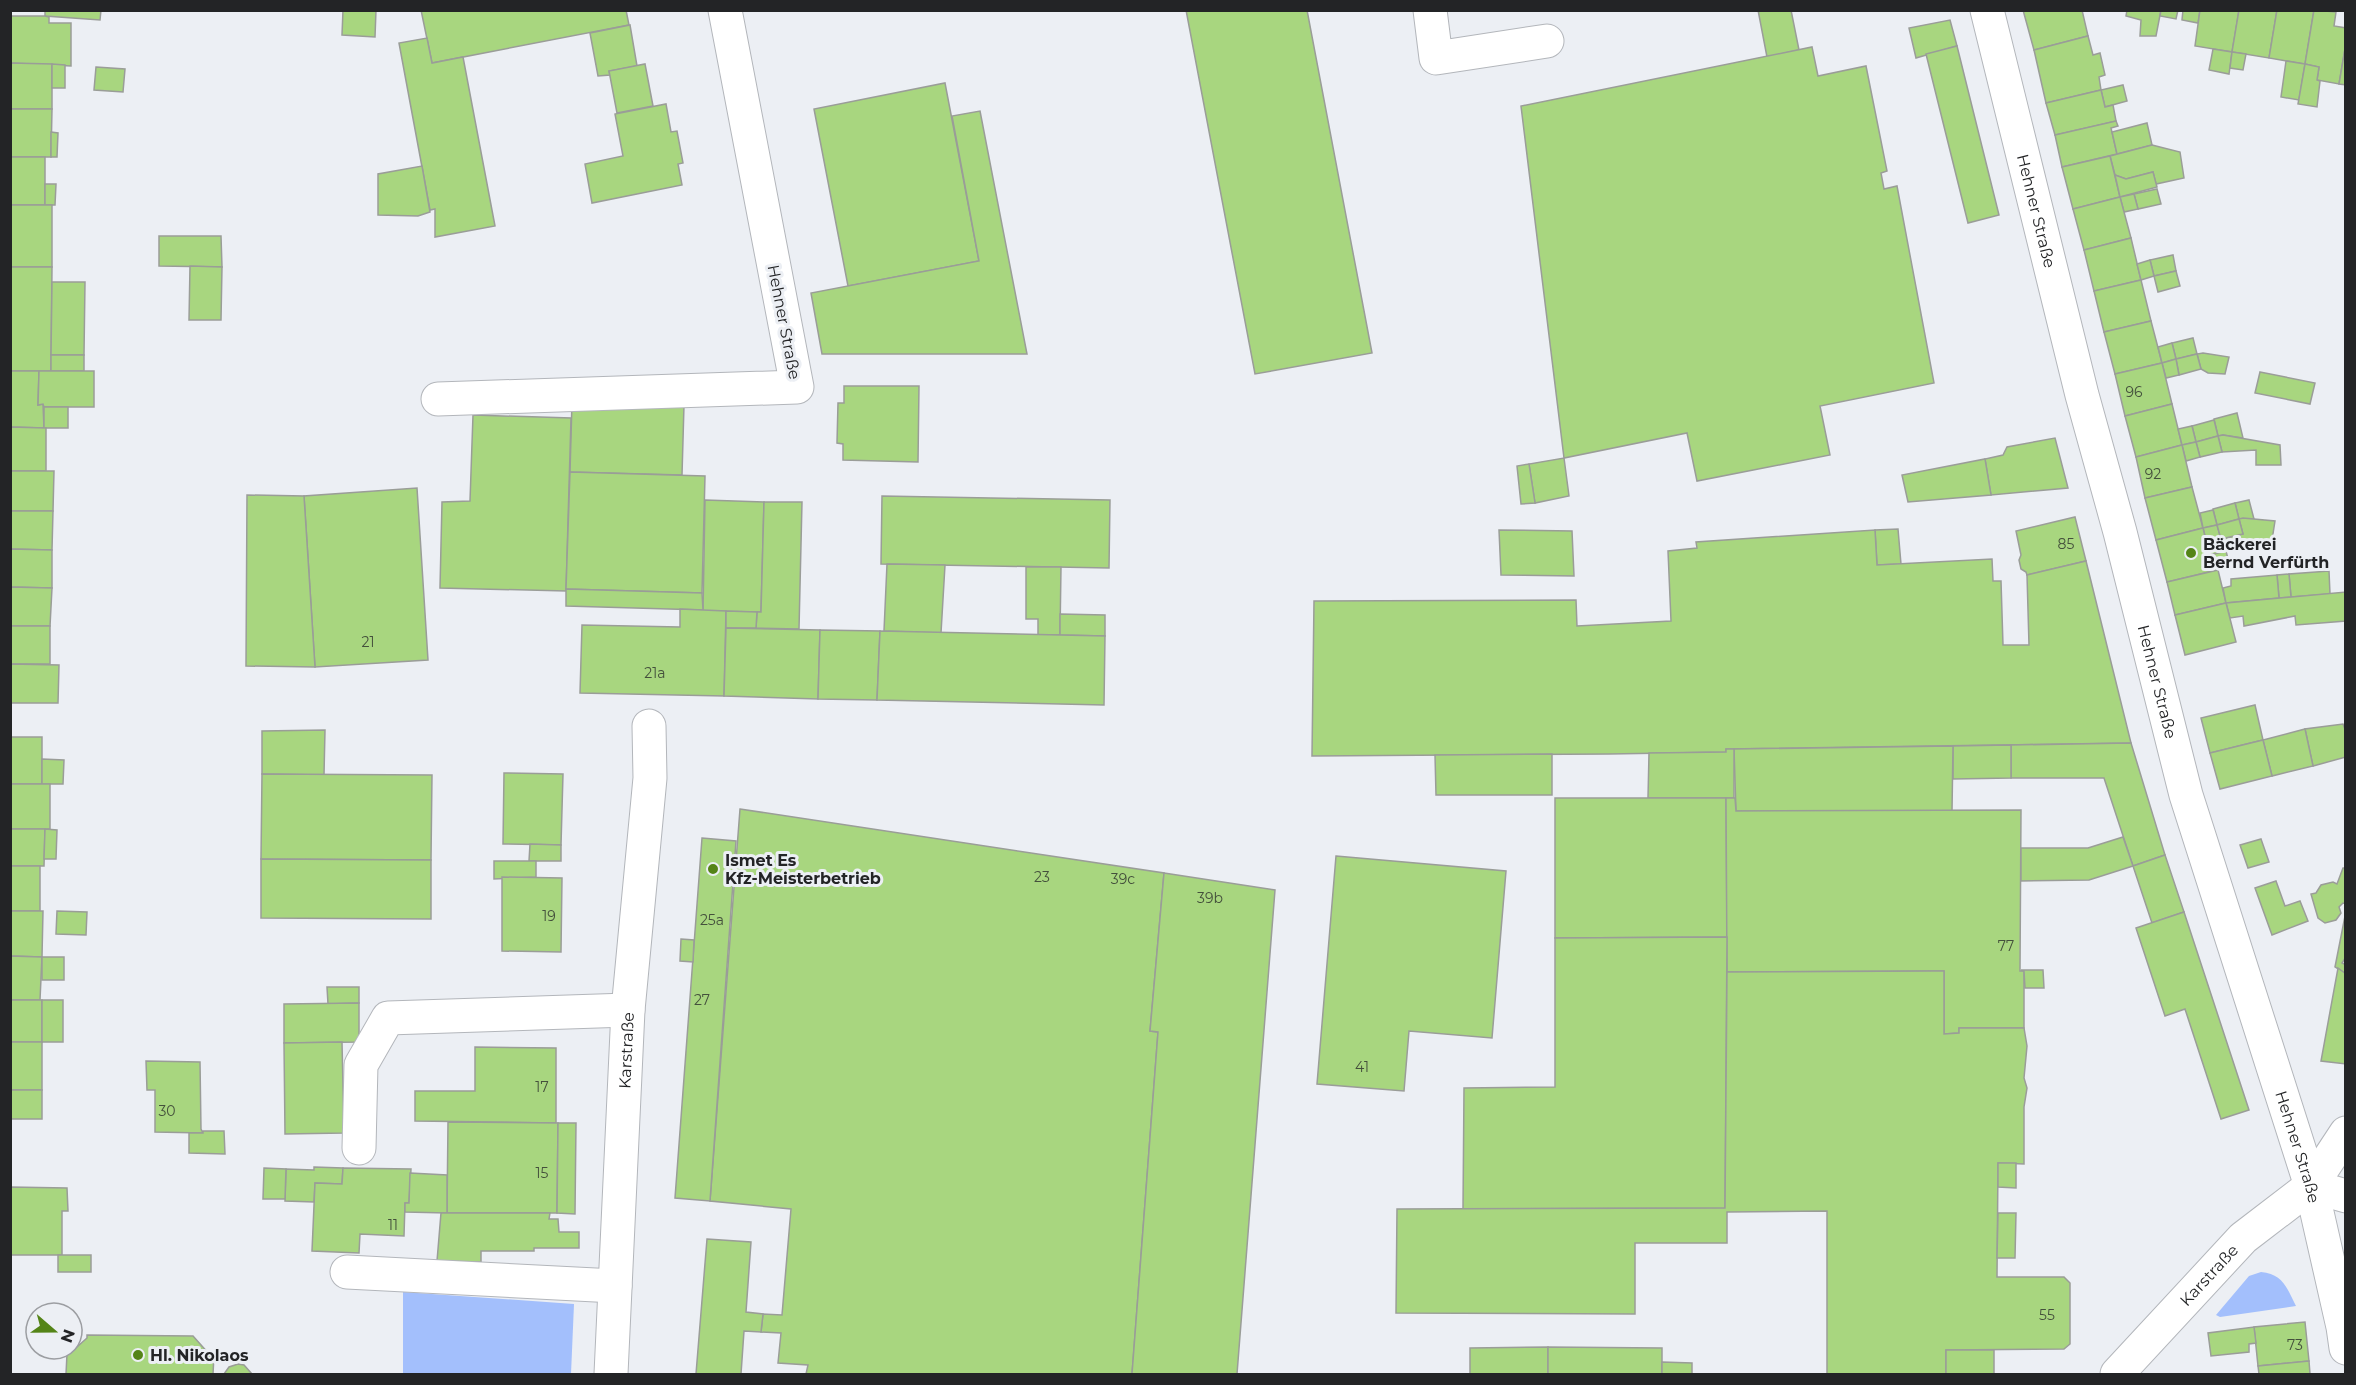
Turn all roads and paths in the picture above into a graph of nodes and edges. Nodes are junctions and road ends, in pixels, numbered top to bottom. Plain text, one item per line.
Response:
1 (725, 10) edge
2 (1430, 10) edge
3 (1987, 10) edge
4 (1547, 41) dead end
5 (438, 399) dead end
6 (649, 726) dead end
7 (628, 1010) junction
8 (2346, 1133) edge
9 (360, 1148) dead end
10 (2311, 1186) junction
11 (2346, 1196) edge
12 (347, 1272) dead end
13 (615, 1286) junction
14 (2346, 1348) edge
15 (610, 1374) edge
16 (2117, 1374) edge

1 - 5 street, Hehner Straße
2 - 4 street
3 - 10 street, Hehner Straße
6 - 7 street, Karstraße
7 - 9 street
7 - 13 street, Karstraße
8 - 10 street, Karstraße
10 - 11 street
10 - 14 street, Hehner Straße
10 - 16 street, Karstraße
12 - 13 street
13 - 15 street, Karstraße

